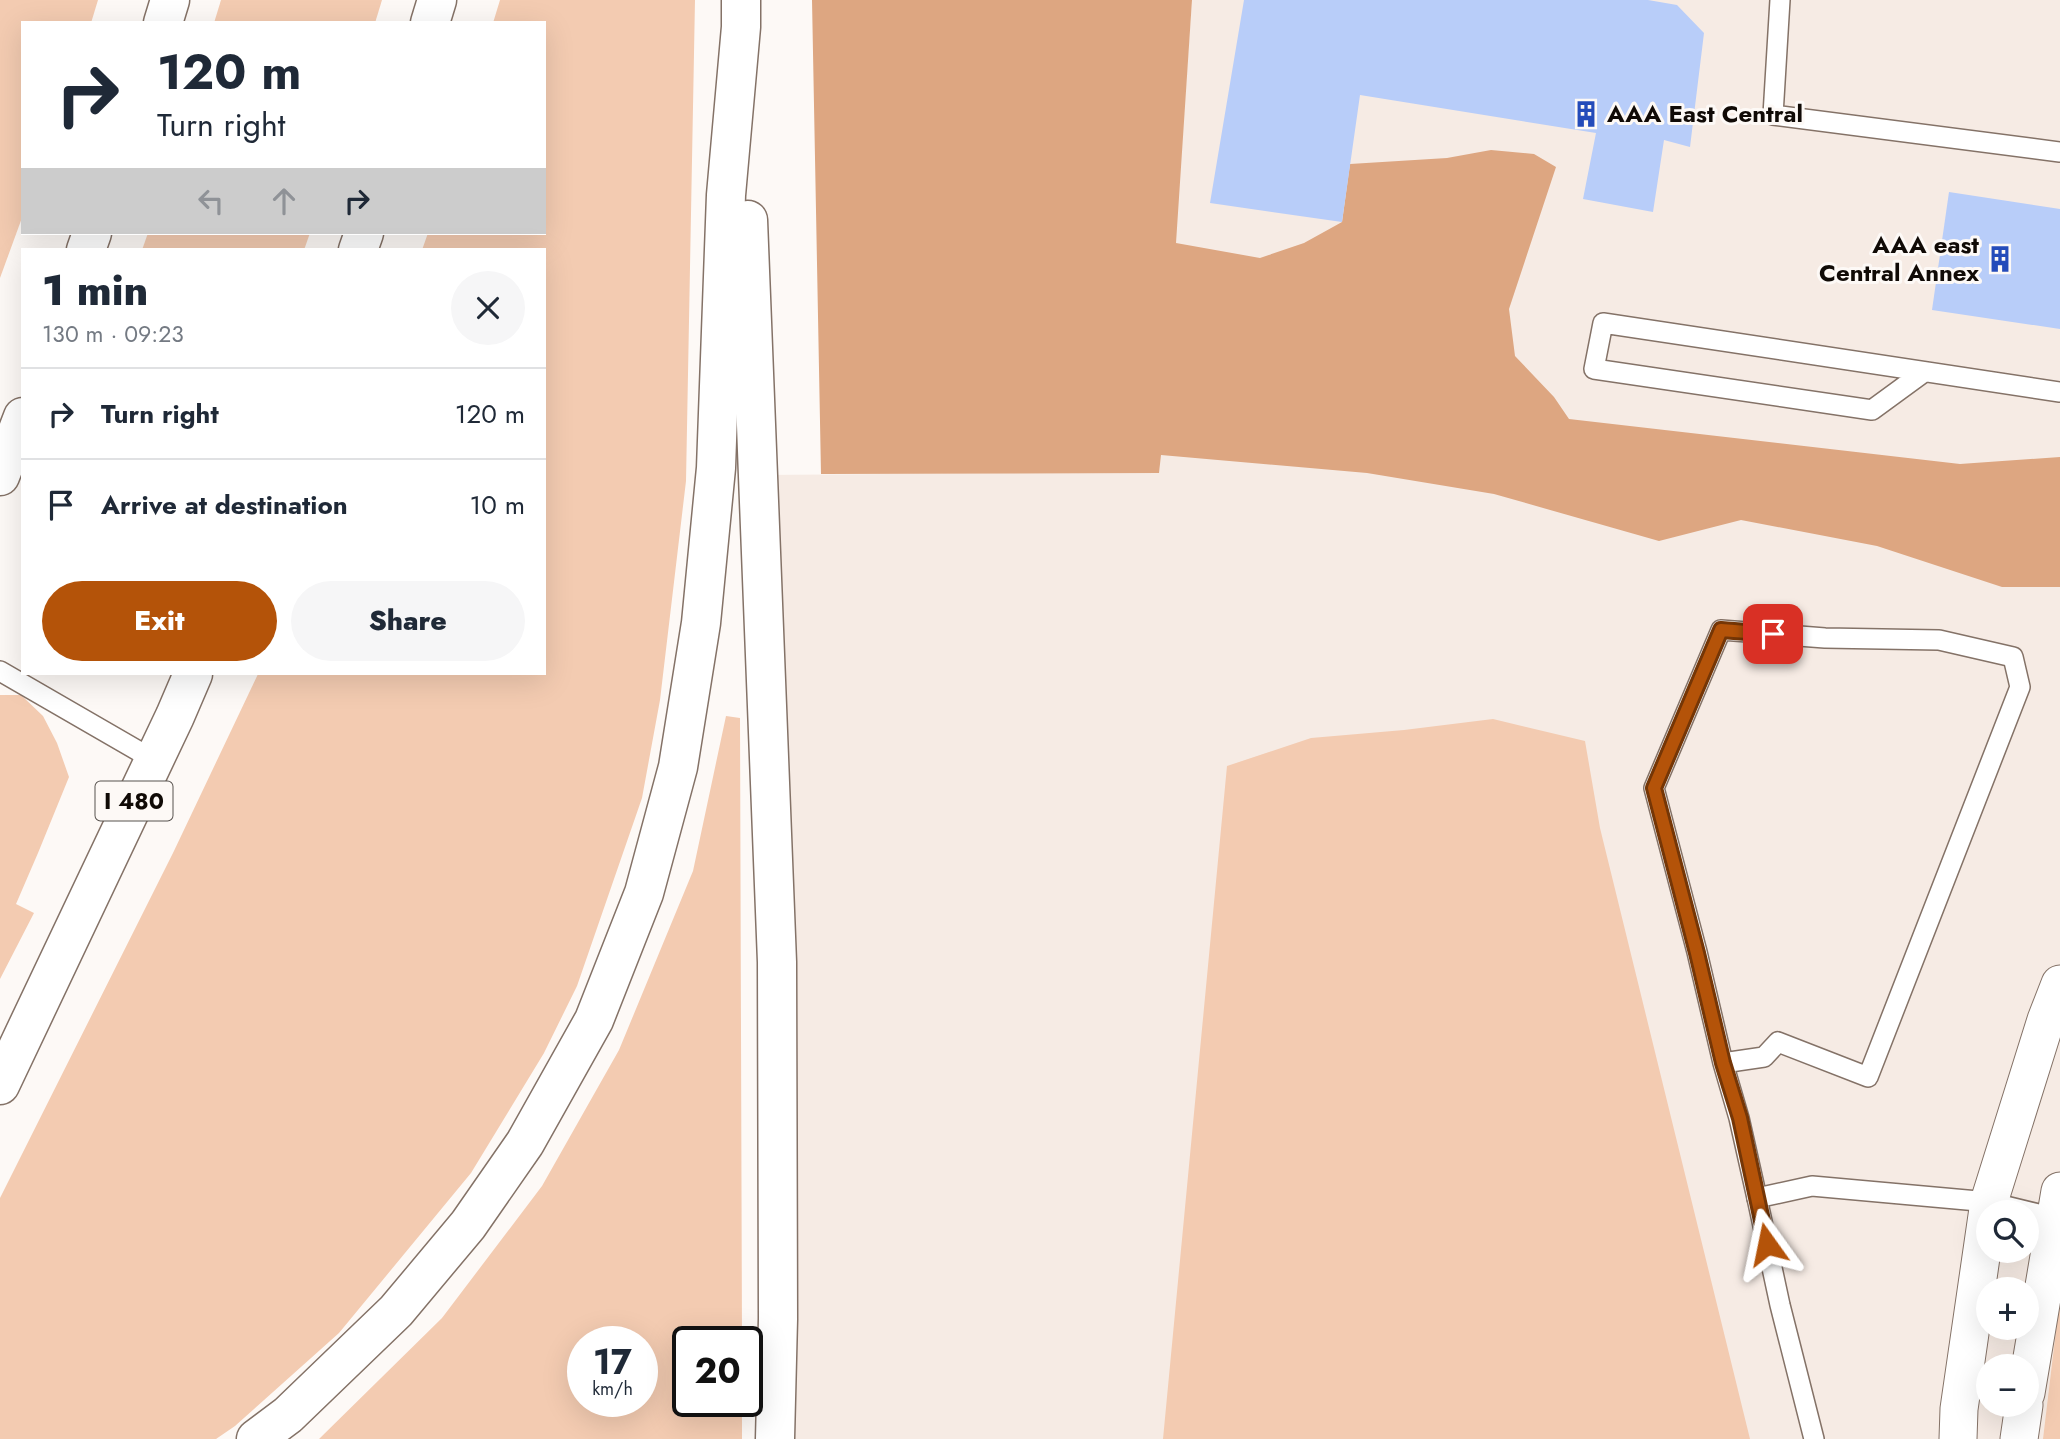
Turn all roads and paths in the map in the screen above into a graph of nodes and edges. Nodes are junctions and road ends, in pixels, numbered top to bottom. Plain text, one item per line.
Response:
1 (170, 0) edge
2 (417, 0) edge
3 (437, 0) edge
4 (1780, 0) edge
5 (741, 14) edge
6 (164, 21) edge
7 (412, 21) edge
8 (431, 21) edge
9 (2060, 152) edge
10 (1924, 372) junction
11 (2060, 392) edge
12 (21, 422) edge
13 (0, 476) edge
14 (0, 671) edge
15 (193, 675) edge
16 (153, 760) junction
17 (2060, 984) edge
18 (1723, 1063) junction
19 (0, 1085) edge
20 (1757, 1198) junction
21 (1990, 1200) edge
22 (1976, 1201) edge
23 (2039, 1204) edge
24 (2058, 1205) edge
25 (1980, 1263) edge
26 (2033, 1354) edge
27 (2022, 1417) edge
28 (256, 1439) edge
29 (775, 1439) edge
30 (1814, 1439) edge
31 (1958, 1439) edge
32 (2019, 1439) edge

1 - 6 highway
2 - 7 highway
3 - 8 highway
4 - 9 lane
5 - 28 highway
5 - 29 highway
10 - 10 lane
10 - 11 lane
12 - 13 highway
14 - 16 lane
15 - 16 highway, I 480
16 - 19 highway, I 480
17 - 21 street
18 - 18 lane
18 - 20 lane
20 - 22 lane
20 - 30 lane
23 - 24 lane
24 - 26 street
25 - 31 street
27 - 32 street

